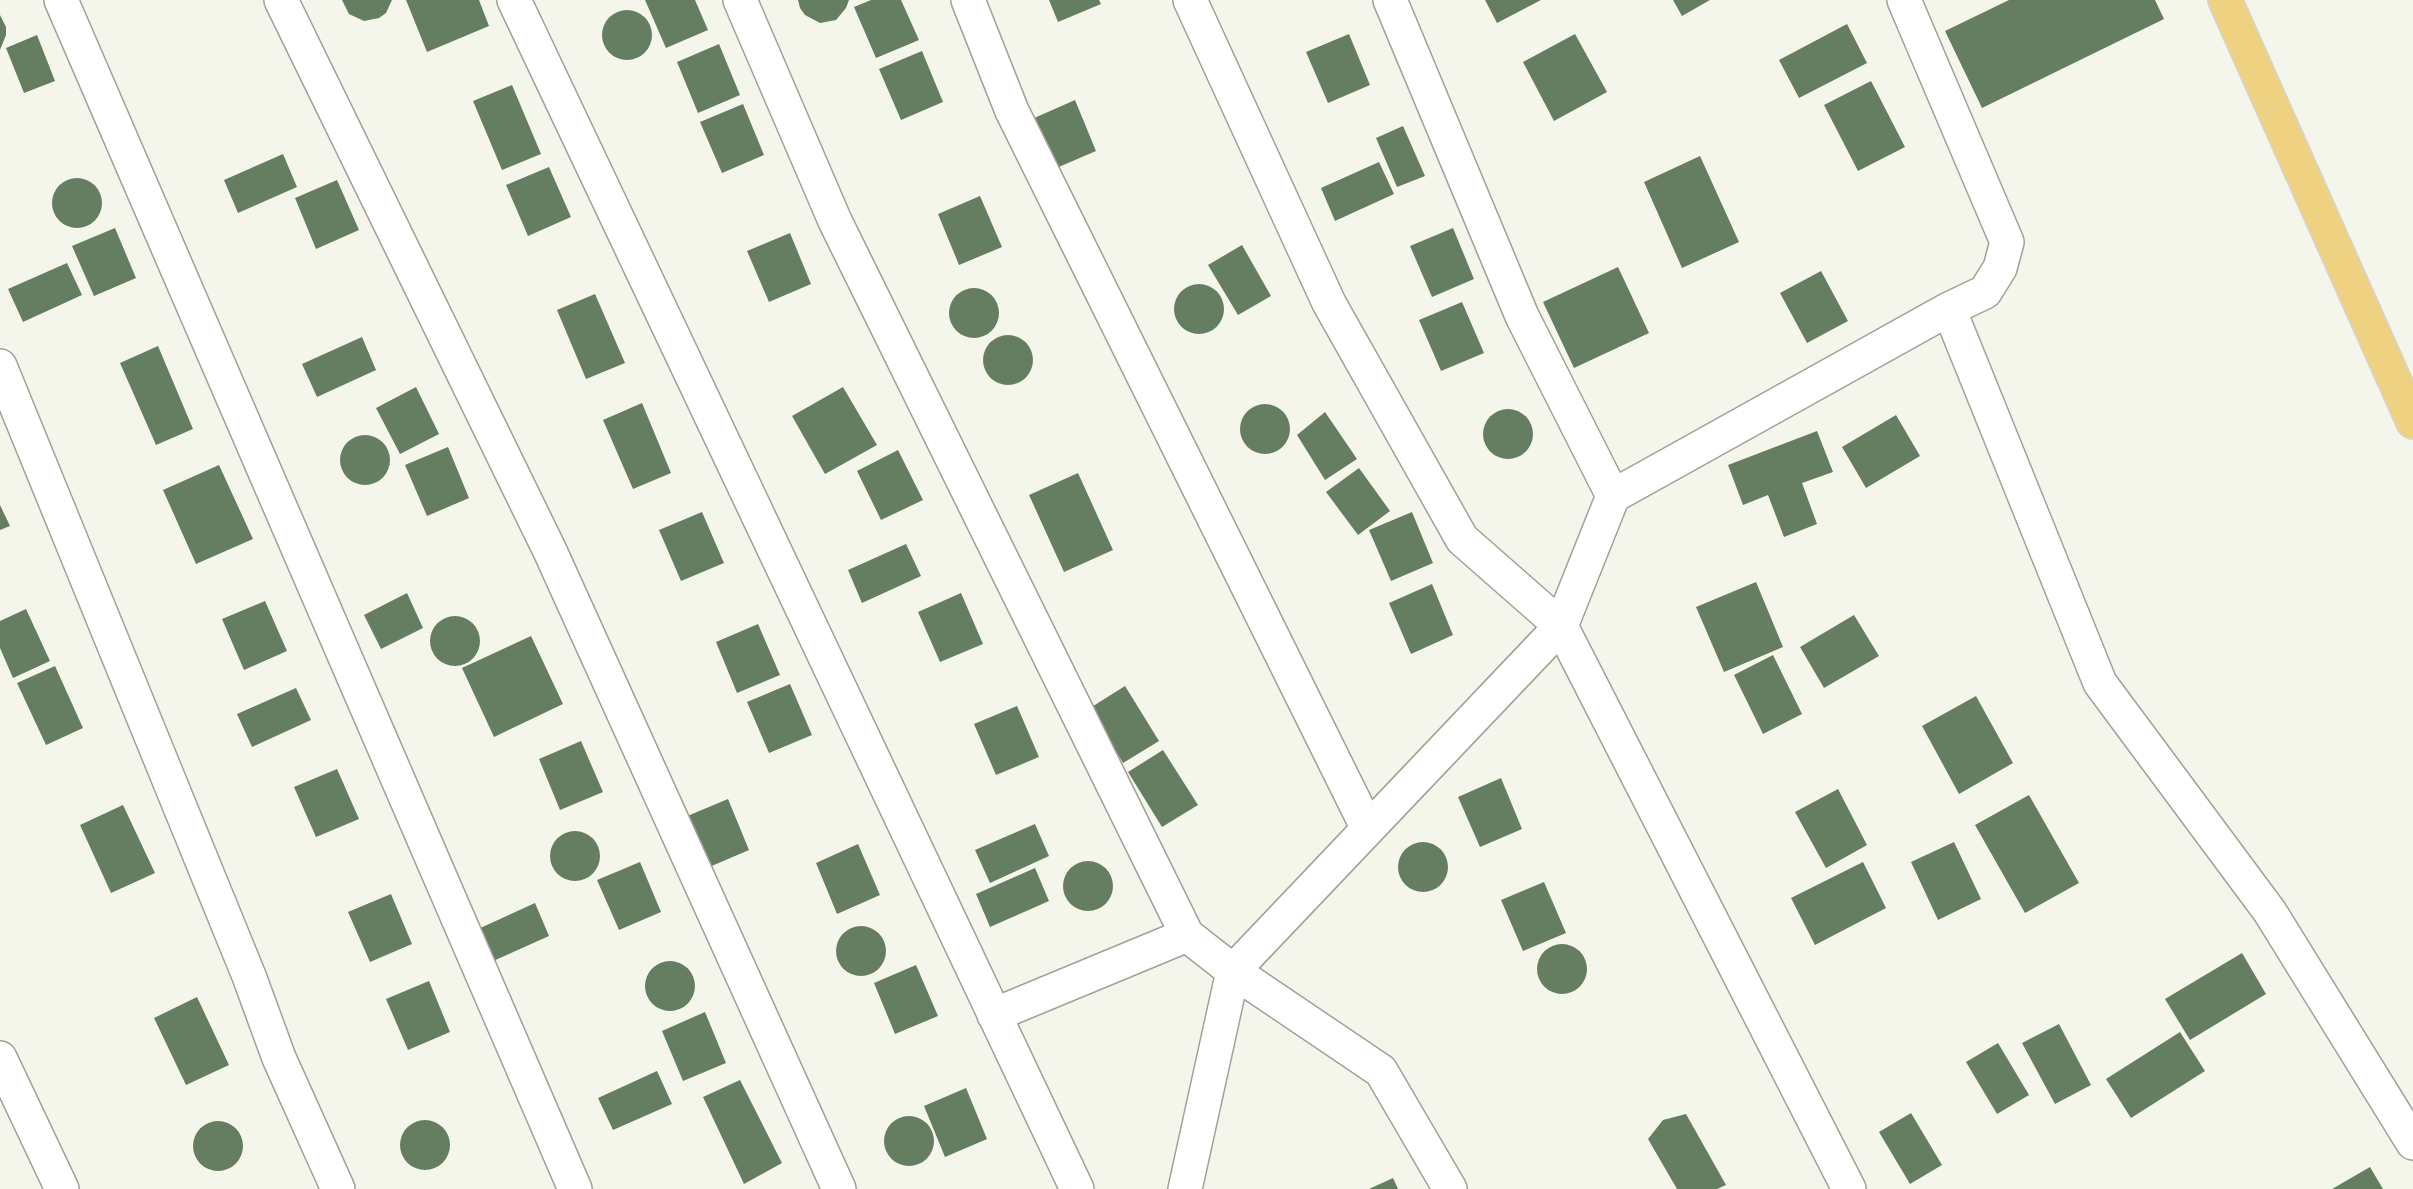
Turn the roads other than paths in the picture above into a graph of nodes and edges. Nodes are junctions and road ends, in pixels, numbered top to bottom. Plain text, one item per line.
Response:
1 (61, 0) edge
2 (281, 0) edge
3 (514, 0) edge
4 (740, 0) edge
5 (968, 0) edge
6 (1190, 0) edge
7 (1390, 0) edge
8 (1904, 0) edge
9 (2225, 0) edge
10 (1949, 309) junction
11 (0, 366) edge
12 (2413, 422) edge
13 (1613, 496) junction
14 (1561, 626) junction
15 (1368, 829) junction
16 (1187, 935) junction
17 (1233, 971) junction
18 (994, 1015) junction
19 (0, 1058) edge
20 (2413, 1143) edge
21 (62, 1189) edge
22 (338, 1189) edge
23 (575, 1189) edge
24 (839, 1189) edge
25 (1077, 1189) edge
26 (1185, 1189) edge
27 (1449, 1189) edge
28 (1849, 1189) edge

1 - 23 street
2 - 24 street
3 - 18 street
4 - 16 street
5 - 15 street
6 - 14 street
7 - 13 street
8 - 10 street
9 - 12 main road
10 - 13 street
10 - 20 street
11 - 22 street
13 - 14 street
14 - 15 street
14 - 28 street
15 - 17 street
16 - 17 street
16 - 18 street
17 - 26 street
17 - 27 street
18 - 25 street
19 - 21 street

